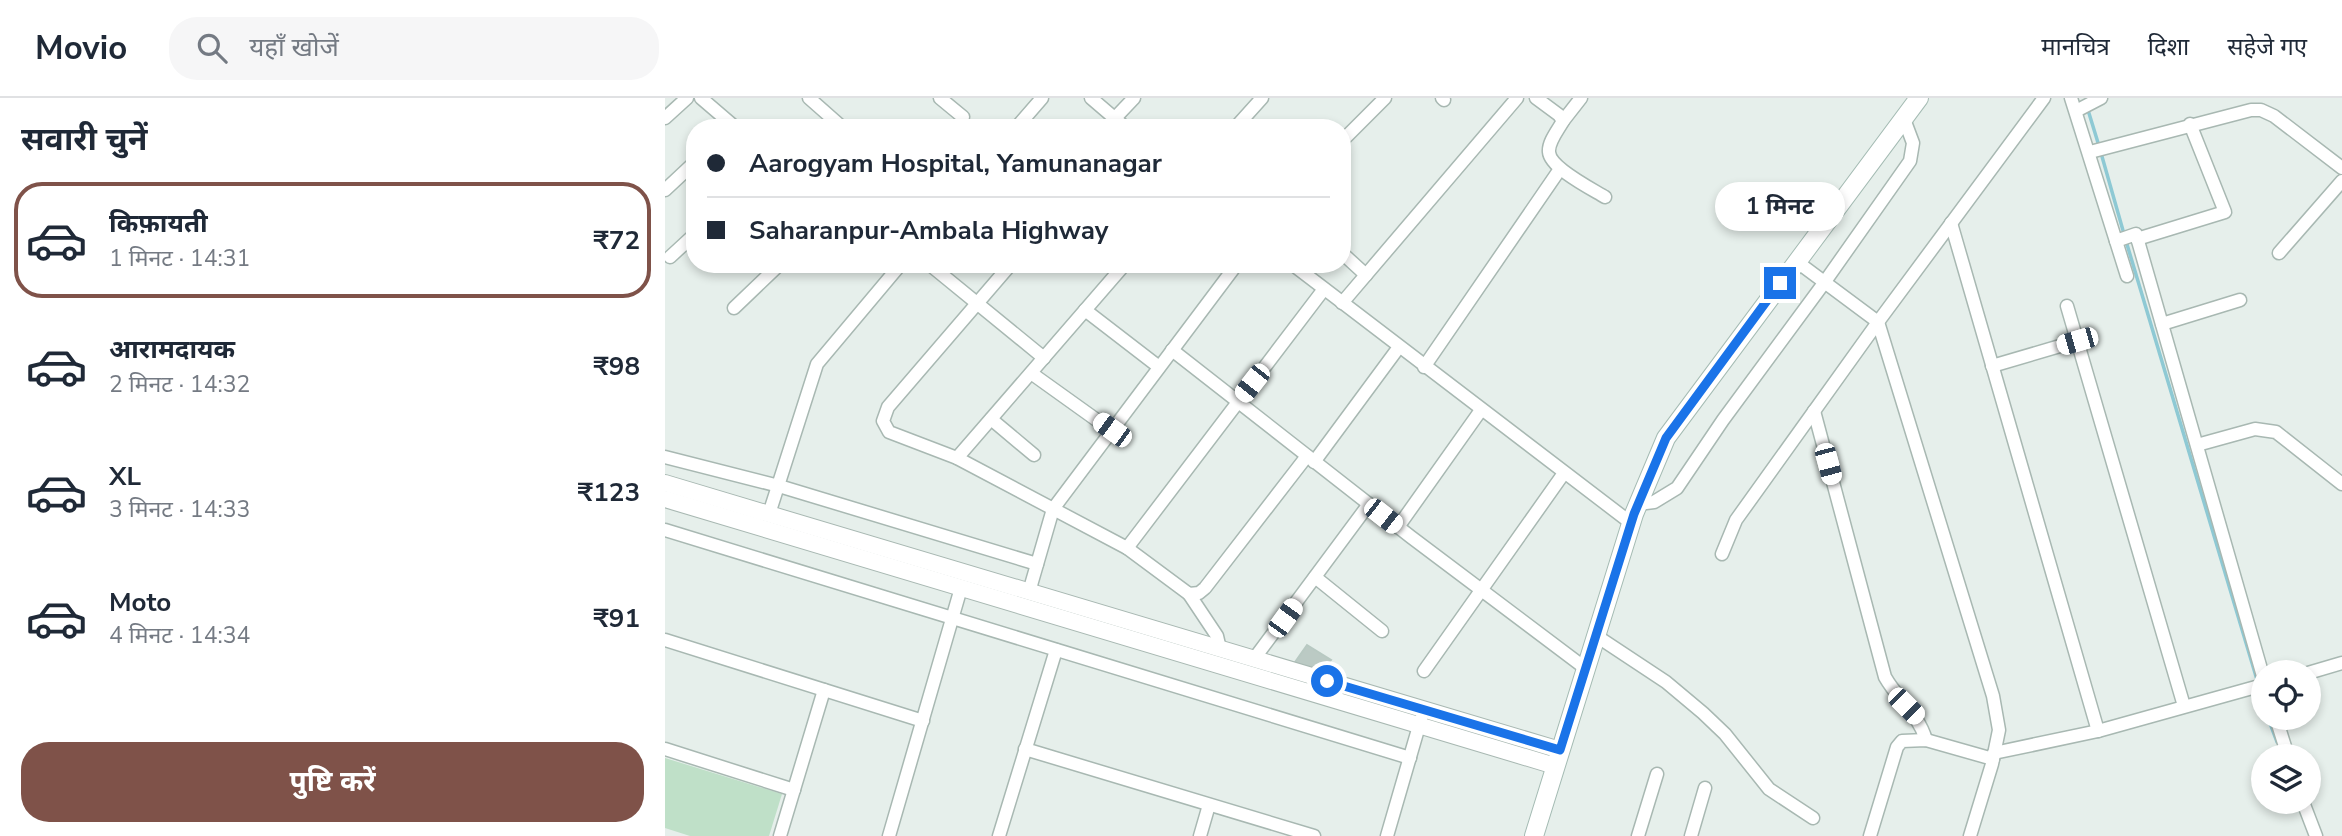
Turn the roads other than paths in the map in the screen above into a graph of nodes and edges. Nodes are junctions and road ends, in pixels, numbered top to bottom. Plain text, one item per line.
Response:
1 (687, 98) edge
2 (701, 98) edge
3 (809, 98) edge
4 (940, 98) edge
5 (1041, 98) edge
6 (1091, 98) edge
7 (1135, 98) edge
8 (1262, 98) edge
9 (1385, 98) edge
10 (1517, 98) edge
11 (1536, 98) edge
12 (1581, 98) edge
13 (1919, 98) edge
14 (2044, 98) edge
15 (2084, 104) edge
16 (963, 117) dead end
17 (665, 118) edge
18 (1115, 118) joint
19 (725, 119) edge
20 (833, 119) edge
21 (1024, 119) edge
22 (1243, 119) edge
23 (1904, 119) junction
24 (1563, 121) junction
25 (2190, 124) junction
26 (1351, 132) edge
27 (2097, 150) junction
28 (2342, 168) edge
29 (1560, 169) junction
30 (686, 170) edge
31 (2342, 181) edge
32 (665, 190) edge
33 (1605, 197) dead end
34 (1951, 223) junction
35 (2126, 239) junction
36 (686, 242) edge
37 (2279, 253) dead end
38 (670, 257) dead end
39 (1351, 261) edge
40 (1796, 261) junction
41 (771, 273) edge
42 (893, 273) edge
43 (940, 273) edge
44 (1003, 273) edge
45 (1117, 273) edge
46 (1230, 273) edge
47 (1304, 273) edge
48 (1366, 275) junction
49 (2127, 276) dead end
50 (1824, 283) junction
51 (1324, 289) junction
52 (2240, 300) dead end
53 (1342, 303) junction
54 (977, 304) junction
55 (2067, 306) dead end
56 (734, 308) dead end
57 (1085, 310) junction
58 (1878, 322) junction
59 (2162, 324) junction
60 (2077, 341) junction
61 (1399, 347) junction
62 (1172, 350) junction
63 (1044, 358) junction
64 (1993, 366) junction
65 (1160, 367) junction
66 (1424, 367) junction
67 (1031, 373) junction
68 (1238, 401) junction
69 (1481, 410) junction
70 (1814, 411) junction
71 (991, 419) junction
72 (1112, 430) junction
73 (2197, 445) junction
74 (1034, 455) dead end
75 (665, 457) edge
76 (957, 458) junction
77 (1311, 459) junction
78 (1564, 473) junction
79 (665, 482) edge
80 (2342, 484) edge
81 (779, 486) junction
82 (665, 499) edge
83 (1638, 503) junction
84 (1369, 504) junction
85 (1053, 509) junction
86 (769, 514) junction
87 (1631, 523) junction
88 (1398, 527) junction
89 (665, 530) edge
90 (1127, 548) junction
91 (1722, 554) dead end
92 (1037, 564) junction
93 (1315, 577) junction
94 (961, 588) junction
95 (1481, 590) junction
96 (1029, 592) junction
97 (1189, 594) junction
98 (952, 618) junction
99 (1383, 631) dead end
100 (1595, 635) junction
101 (665, 640) edge
102 (1220, 649) junction
103 (1056, 650) junction
104 (1254, 659) junction
105 (2254, 660) edge
106 (2342, 663) edge
107 (1585, 668) junction
108 (2321, 669) edge
109 (1424, 671) dead end
110 (2251, 687) edge
111 (824, 690) junction
112 (2184, 706) junction
113 (1422, 717) junction
114 (923, 721) junction
115 (2098, 731) junction
116 (1926, 740) junction
117 (665, 749) edge
118 (1025, 749) junction
119 (1993, 756) junction
120 (1410, 758) junction
121 (1557, 758) junction
122 (1657, 774) dead end
123 (1705, 788) dead end
124 (793, 790) junction
125 (1209, 804) junction
126 (2308, 814) edge
127 (1813, 818) dead end
128 (1293, 833) edge
129 (780, 836) edge
130 (888, 836) edge
131 (1000, 836) edge
132 (1200, 836) edge
133 (1314, 836) edge
134 (1387, 836) edge
135 (1534, 836) edge
136 (1638, 836) edge
137 (1691, 836) edge
138 (1870, 836) edge
139 (1970, 836) edge
140 (2316, 836) edge

1 - 17 street
2 - 19 street
3 - 20 street
4 - 16 street
5 - 21 street
6 - 18 street
7 - 18 street
8 - 22 street
9 - 26 street
10 - 48 street
11 - 24 street
12 - 24 street
13 - 23 main road
14 - 34 street
15 - 27 street
23 - 40 main road
23 - 50 street
24 - 29 street
25 - 27 street
25 - 28 street
25 - 35 street
27 - 35 street
29 - 33 street
29 - 66 street
30 - 32 street
31 - 37 street
34 - 58 street
34 - 64 street
35 - 49 street
35 - 59 street
36 - 38 street
39 - 48 street
40 - 50 street
40 - 83 main road
41 - 56 street
42 - 81 street
43 - 54 street
44 - 54 street
45 - 57 street
46 - 62 street
47 - 51 street
48 - 53 street
50 - 58 street
50 - 83 street
51 - 53 street
51 - 68 street
52 - 59 street
53 - 61 street
54 - 63 street
54 - 76 street
55 - 60 street
57 - 63 street
57 - 65 street
58 - 70 street
58 - 119 street
59 - 73 street
60 - 64 street
60 - 112 street
61 - 66 street
61 - 77 street
62 - 65 street
62 - 68 street
63 - 67 street
64 - 115 street
65 - 72 street
66 - 69 street
67 - 71 street
67 - 72 street
68 - 77 street
68 - 90 street
69 - 78 street
69 - 88 street
70 - 91 street
70 - 116 street
71 - 74 street
71 - 76 street
72 - 85 street
73 - 80 street
73 - 105 street
75 - 81 street
76 - 85 street
77 - 84 street
77 - 97 street
78 - 87 street
78 - 95 street
79 - 86 street
81 - 86 street
81 - 92 street
82 - 94 street
83 - 87 main road
84 - 88 street
84 - 93 street
85 - 90 street
85 - 92 street
86 - 96 street
87 - 100 main road
88 - 95 street
89 - 98 street
90 - 97 street
92 - 96 street
93 - 99 street
93 - 104 street
94 - 98 street
94 - 113 street
95 - 107 street
95 - 109 street
96 - 102 street
97 - 102 street
98 - 103 street
98 - 114 street
100 - 107 main road
100 - 127 street
101 - 111 street
102 - 104 street
103 - 118 street
103 - 120 street
104 - 113 street
106 - 108 street
107 - 121 main road
110 - 112 street
111 - 114 street
111 - 124 street
112 - 115 street
113 - 120 street
113 - 121 street
114 - 130 street
115 - 119 street
116 - 119 street
116 - 138 street
117 - 124 street
118 - 125 street
118 - 131 street
119 - 139 street
120 - 134 street
121 - 135 main road
122 - 136 street
123 - 137 street
124 - 129 street
125 - 128 street
125 - 132 street
126 - 140 street
128 - 133 street

